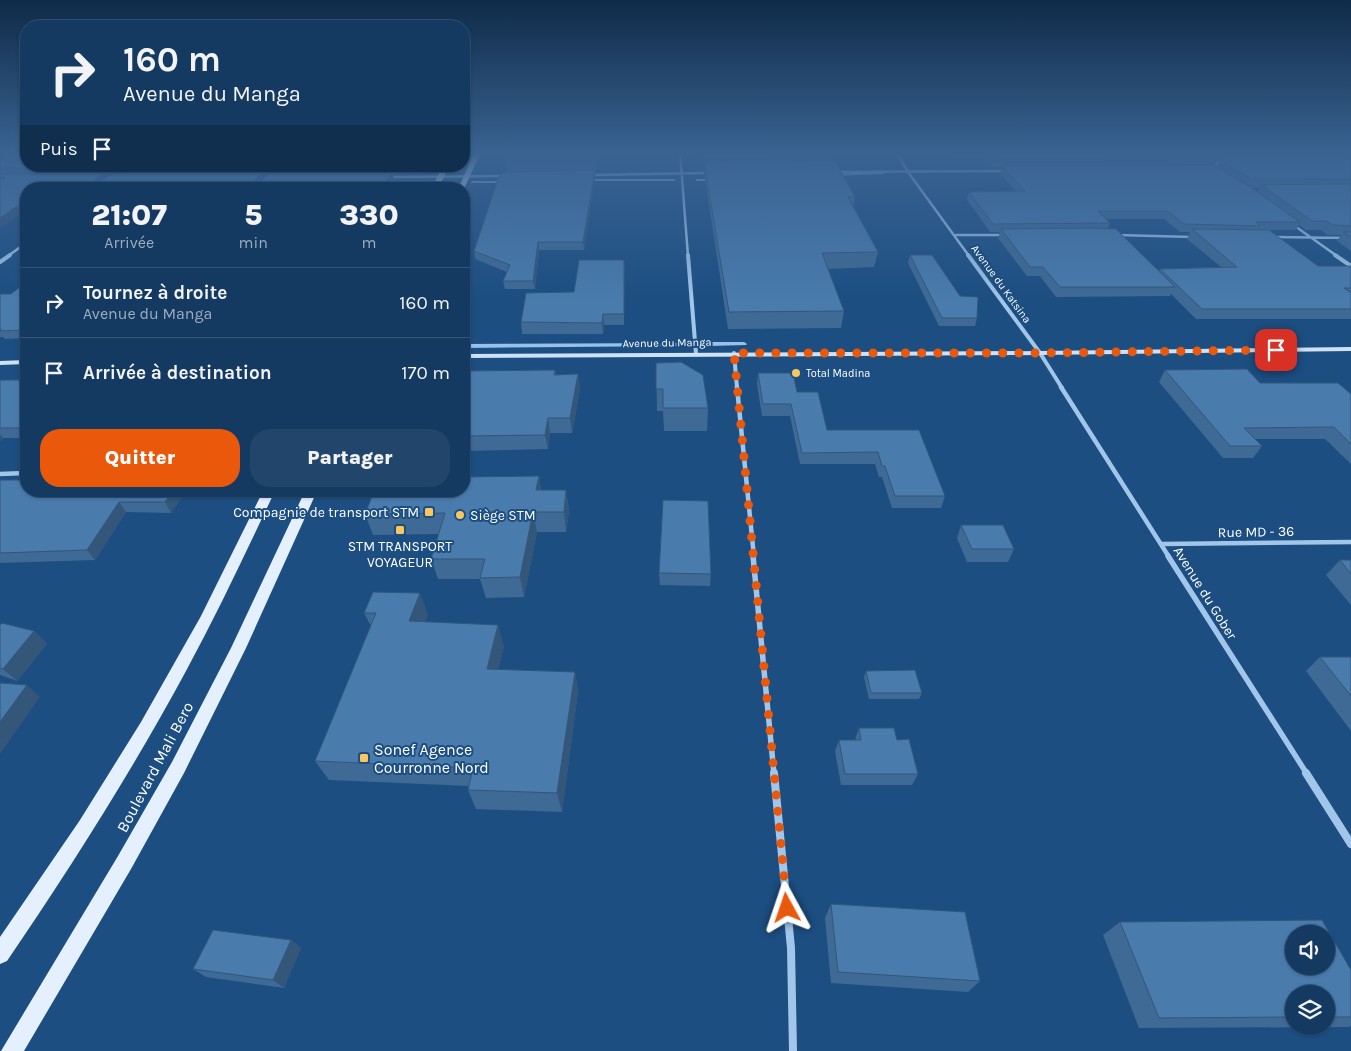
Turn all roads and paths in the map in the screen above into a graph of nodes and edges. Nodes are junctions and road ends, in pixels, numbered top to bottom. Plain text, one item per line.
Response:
1 (684, 201) edge
2 (930, 201) edge
3 (1287, 220) edge
4 (956, 235) junction
5 (1012, 235) edge
6 (1107, 235) edge
7 (1203, 237) edge
8 (1272, 238) edge
9 (1311, 238) junction
10 (1351, 238) edge
11 (20, 247) edge
12 (0, 262) edge
13 (1351, 266) edge
14 (1351, 349) edge
15 (734, 353) junction
16 (1040, 353) junction
17 (696, 354) junction
18 (470, 356) edge
19 (0, 362) edge
20 (20, 362) edge
21 (20, 473) edge
22 (0, 474) edge
23 (266, 497) edge
24 (308, 497) edge
25 (1351, 542) edge
26 (1161, 544) junction
27 (1351, 844) edge
28 (0, 954) edge
29 (12, 1051) edge
30 (793, 1051) edge

1 - 17 street
2 - 4 street, Avenue du Katsina
3 - 9 street
4 - 5 street
4 - 16 street, Avenue du Katsina
6 - 7 street
8 - 9 street
9 - 10 street
9 - 13 street
11 - 12 street
14 - 16 street, Avenue du Manga
15 - 16 street, Avenue du Manga
15 - 17 street, Avenue du Manga
15 - 30 street
16 - 26 street, Avenue du Gober
17 - 18 street, Avenue du Manga
19 - 20 street
21 - 22 street
23 - 28 main road, Boulevard Mali Bero
24 - 29 main road, Boulevard Mali Bero
25 - 26 street, Rue MD - 36
26 - 27 street, Avenue du Gober

